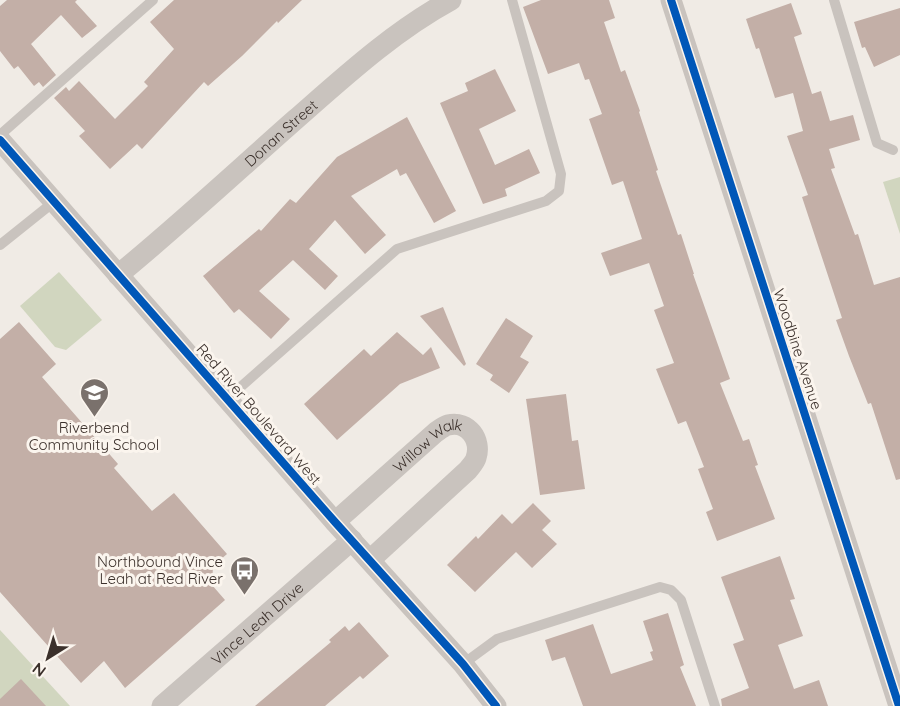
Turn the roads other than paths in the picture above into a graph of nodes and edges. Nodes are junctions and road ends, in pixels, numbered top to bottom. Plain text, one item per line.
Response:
1 (153, 0) edge
2 (451, 0) edge
3 (512, 0) edge
4 (670, 0) edge
5 (834, 0) edge
6 (0, 135) edge
7 (0, 140) edge
8 (893, 150) dead end
9 (54, 201) junction
10 (0, 245) edge
11 (118, 275) junction
12 (227, 399) junction
13 (335, 522) junction
14 (352, 540) junction
15 (370, 560) junction
16 (463, 664) junction
17 (162, 706) edge
18 (496, 706) edge
19 (715, 706) edge
20 (899, 706) edge

1 - 6 lane
2 - 11 street, Donan Street
3 - 12 lane
4 - 20 street, Woodbine Avenue
5 - 8 lane
7 - 9 street, Red River Boulevard West
9 - 10 lane
9 - 11 street, Red River Boulevard West
11 - 12 street, Red River Boulevard West
12 - 13 street, Red River Boulevard West
13 - 14 street, Red River Boulevard West
13 - 15 street, Willow Walk
14 - 15 street, Red River Boulevard West
14 - 17 street, Vince Leah Drive
15 - 16 street, Red River Boulevard West
16 - 18 street, Red River Boulevard West
16 - 19 lane

